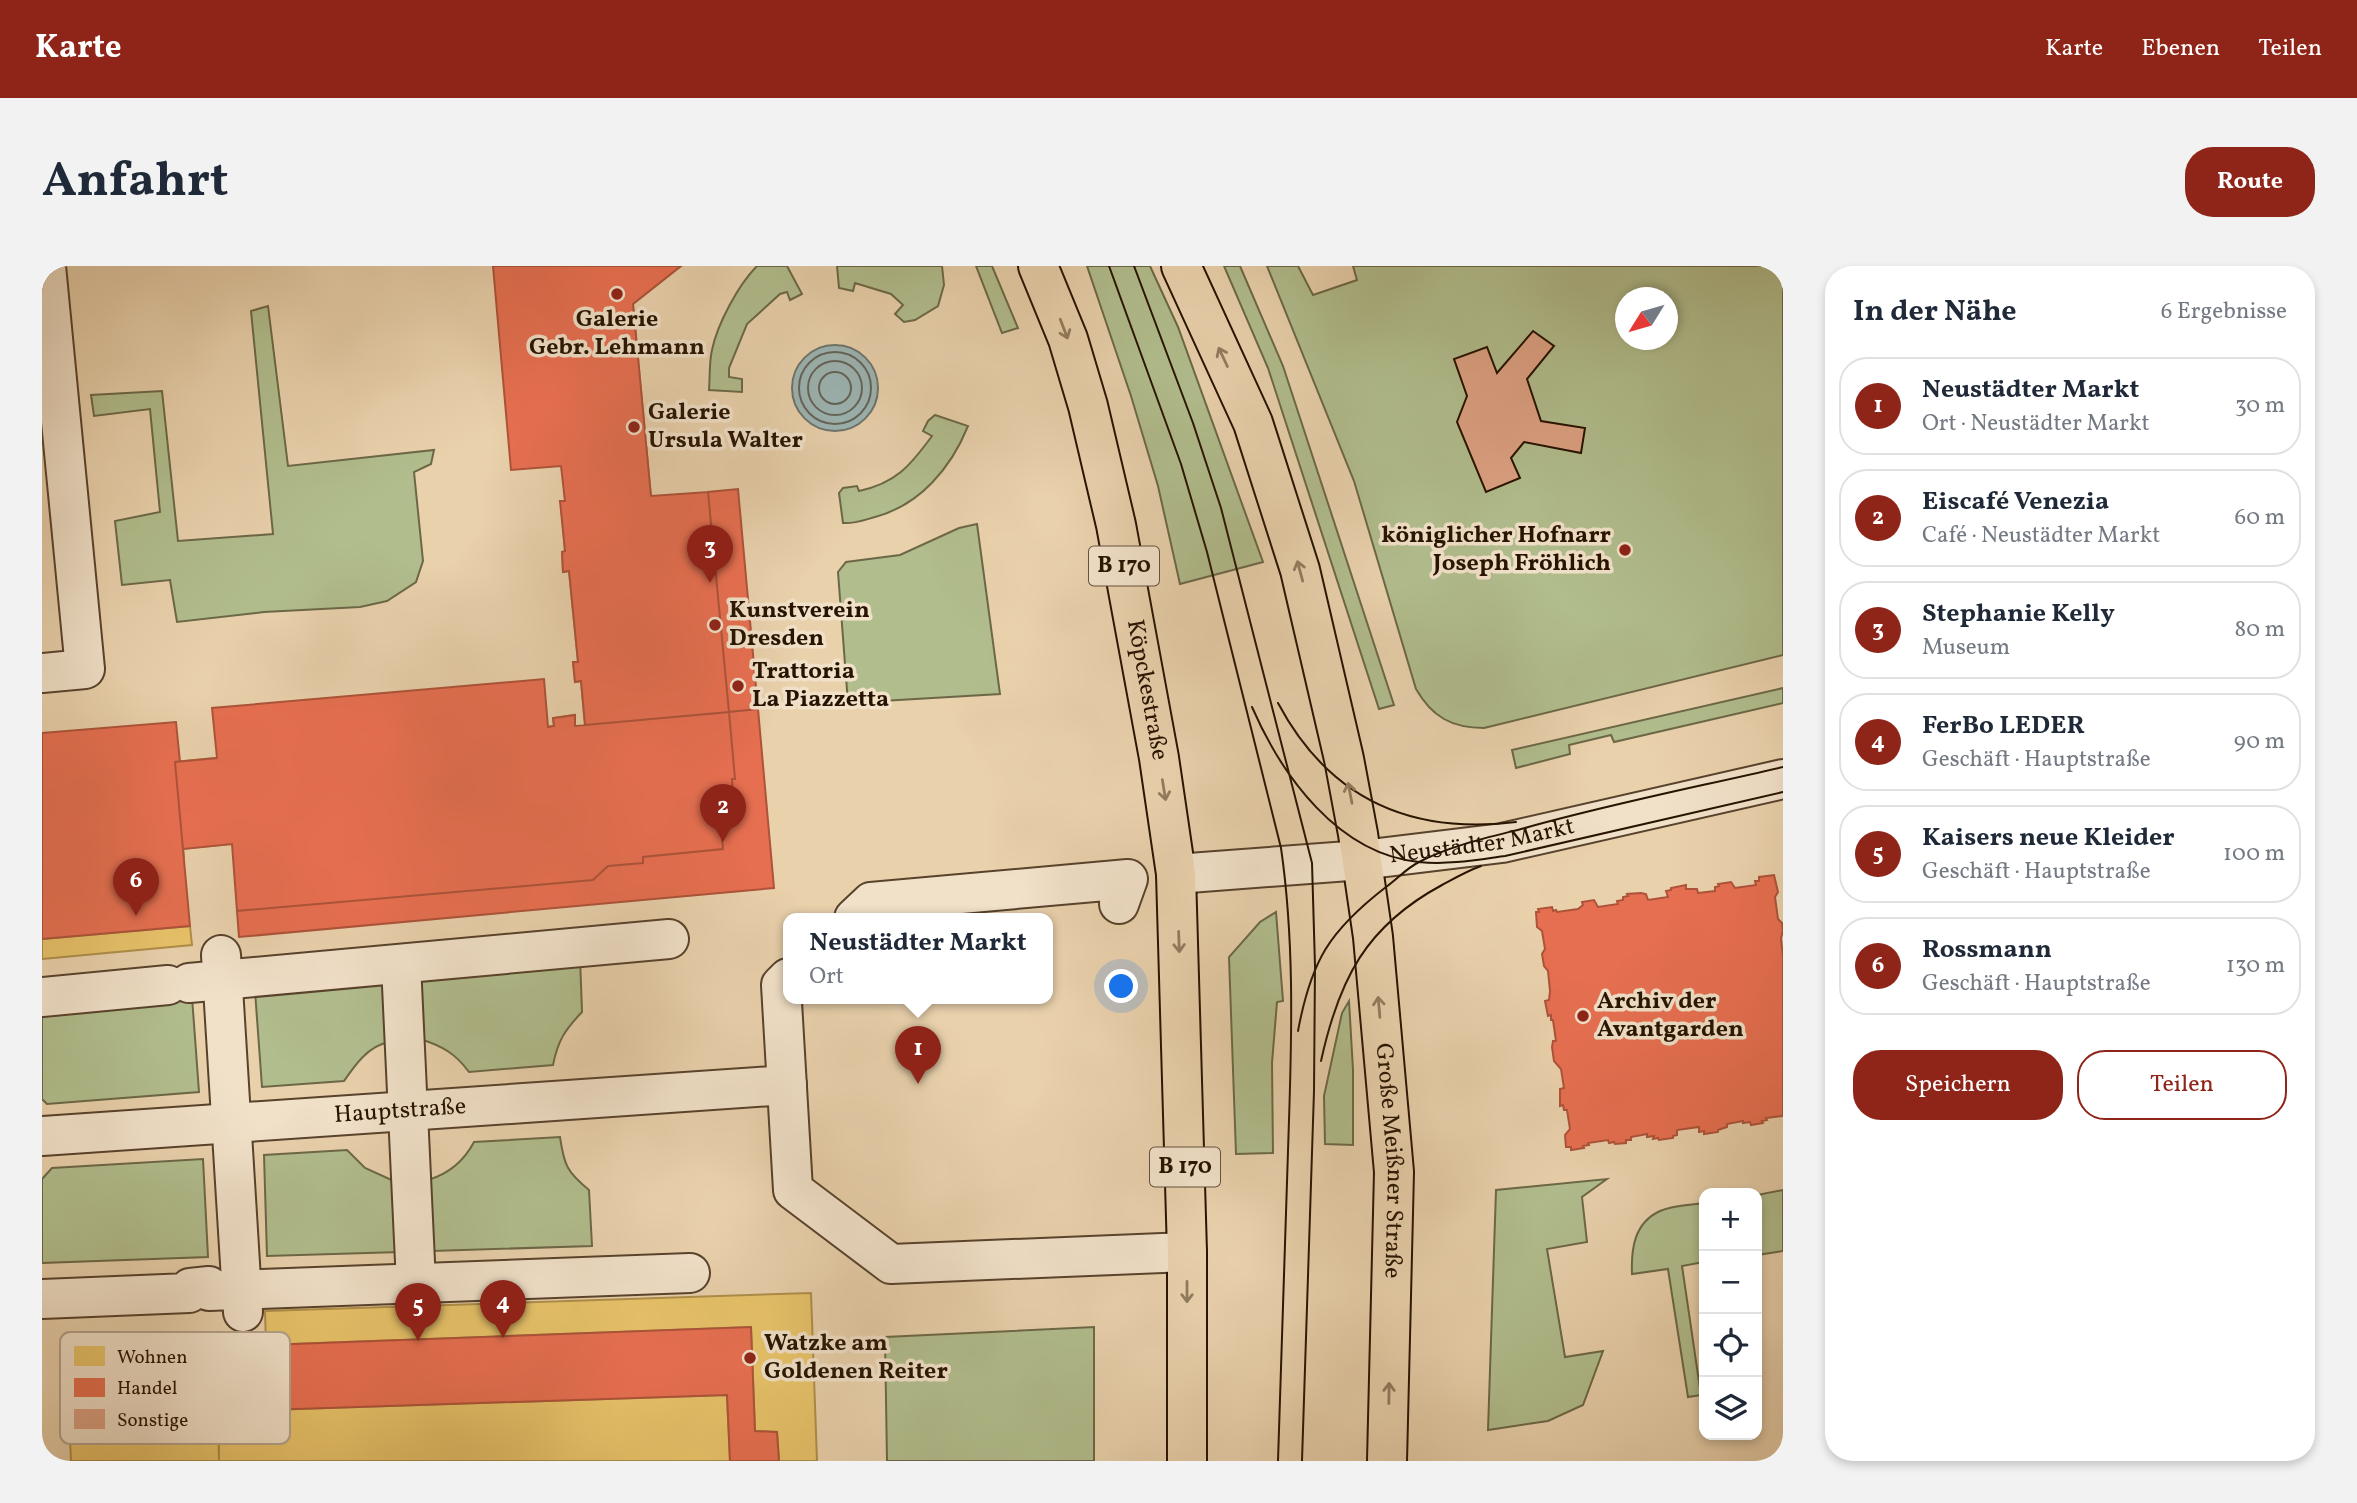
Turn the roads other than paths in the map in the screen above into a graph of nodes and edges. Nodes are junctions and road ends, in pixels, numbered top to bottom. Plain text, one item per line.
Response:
1 (46, 266) edge
2 (1038, 266) edge
3 (1181, 266) edge
4 (42, 673) edge
5 (1783, 779) edge
6 (1362, 860) junction
7 (1176, 874) junction
8 (1119, 904) dead end
9 (860, 913) edge
10 (669, 939) dead end
11 (401, 964) junction
12 (200, 976) junction
13 (783, 983) edge
14 (42, 997) edge
15 (773, 1086) junction
16 (408, 1110) junction
17 (231, 1122) junction
18 (42, 1136) edge
19 (1187, 1252) junction
20 (690, 1273) dead end
21 (416, 1283) junction
22 (221, 1296) junction
23 (42, 1299) edge
24 (1186, 1461) edge
25 (1387, 1461) edge

1 - 4 street
2 -> 7 main road, Köpckestraße / B 170
6 -> 3 main road
5 - 6 street, Neustädter Markt
6 - 7 street, Neustädter Markt
25 -> 6 main road, Große Meißner Straße
7 -> 19 main road, B 170
8 - 9 street
10 - 11 street
11 - 12 street
11 - 16 street
12 - 14 street
12 - 17 street
13 - 15 street
15 - 16 street, Hauptstraße
15 - 19 street
16 - 17 street, Hauptstraße
16 - 21 street
17 - 18 street, Hauptstraße
17 - 22 street
19 -> 24 main road, B 170
20 - 21 street
21 - 22 street
22 - 23 street

